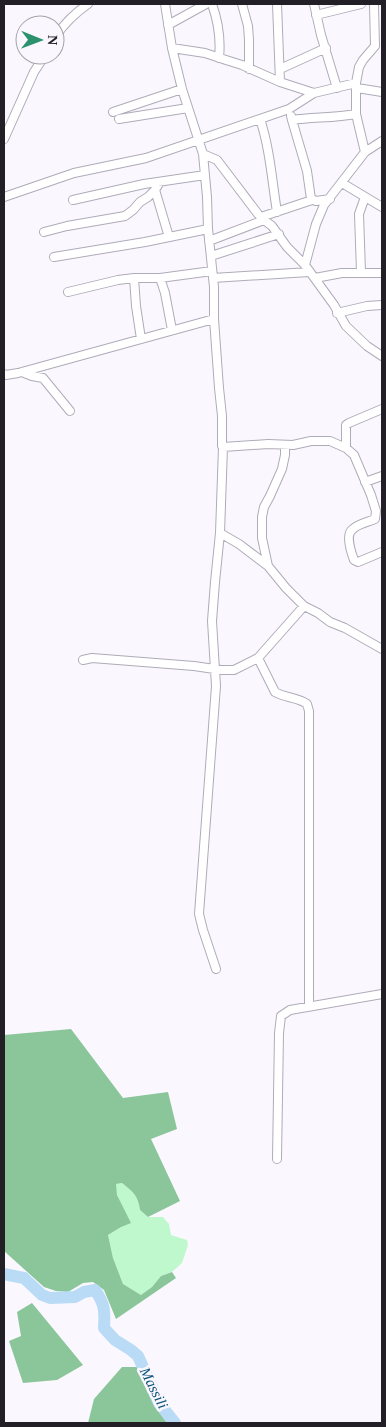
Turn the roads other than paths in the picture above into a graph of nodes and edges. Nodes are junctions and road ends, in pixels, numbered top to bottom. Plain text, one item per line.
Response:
1 (88, 4) edge
2 (165, 4) edge
3 (206, 4) edge
4 (212, 4) edge
5 (242, 4) edge
6 (278, 4) edge
7 (314, 4) edge
8 (361, 4) edge
9 (374, 4) edge
10 (316, 15) junction
11 (65, 24) edge
12 (168, 25) junction
13 (382, 40) edge
14 (375, 46) junction
15 (172, 48) junction
16 (326, 48) junction
17 (219, 58) junction
18 (39, 65) edge
19 (249, 68) junction
20 (280, 69) junction
21 (280, 82) junction
22 (356, 85) junction
23 (337, 88) junction
24 (182, 89) junction
25 (382, 92) edge
26 (314, 93) junction
27 (188, 108) junction
28 (290, 109) junction
29 (113, 112) dead end
30 (356, 114) junction
31 (119, 119) dead end
32 (260, 119) junction
33 (292, 120) junction
34 (4, 138) edge
35 (199, 141) junction
36 (382, 141) edge
37 (364, 152) junction
38 (203, 154) junction
39 (205, 175) junction
40 (160, 182) junction
41 (342, 183) junction
42 (156, 190) junction
43 (4, 197) edge
44 (365, 198) junction
45 (330, 199) junction
46 (73, 200) dead end
47 (312, 200) junction
48 (382, 207) edge
49 (277, 212) junction
50 (262, 219) junction
51 (208, 229) junction
52 (44, 232) dead end
53 (279, 234) junction
54 (169, 237) junction
55 (209, 241) junction
56 (211, 256) junction
57 (54, 257) dead end
58 (305, 265) junction
59 (361, 272) junction
60 (382, 273) edge
61 (212, 274) junction
62 (312, 275) junction
63 (134, 278) junction
64 (160, 278) junction
65 (68, 292) dead end
66 (382, 305) edge
67 (337, 313) junction
68 (214, 319) junction
69 (172, 330) junction
70 (141, 339) junction
71 (382, 356) edge
72 (22, 372) junction
73 (4, 374) edge
74 (70, 411) dead end
75 (381, 411) edge
76 (285, 445) junction
77 (224, 447) junction
78 (346, 448) junction
79 (382, 476) edge
80 (365, 482) junction
81 (220, 533) junction
82 (382, 552) edge
83 (268, 566) junction
84 (304, 606) junction
85 (382, 650) edge
86 (258, 658) junction
87 (83, 660) dead end
88 (216, 669) junction
89 (216, 969) dead end
90 (382, 994) edge
91 (309, 1006) junction
92 (277, 1159) dead end

1 - 11 street
2 - 12 street
3 - 12 street
4 - 17 street
5 - 19 street
6 - 20 street
7 - 10 street
8 - 10 street
9 - 14 street
10 - 16 street
12 - 15 street
13 - 14 street
14 - 22 street
15 - 17 street
15 - 24 street
16 - 20 street
16 - 23 street
17 - 19 street
18 - 34 street
19 - 21 street
20 - 21 street
21 - 26 street
22 - 23 street
22 - 25 street
22 - 30 street
23 - 26 street
24 - 27 street
24 - 29 street
26 - 28 street
27 - 31 street
27 - 35 street
28 - 32 street
28 - 33 street
30 - 33 street
30 - 37 street
32 - 35 street
32 - 49 street
33 - 47 street
35 - 38 street
35 - 43 street
36 - 37 street
37 - 41 street
38 - 39 street
38 - 50 street
39 - 40 street
39 - 51 street
40 - 42 street
40 - 46 street
41 - 44 street
41 - 45 street
42 - 52 street
42 - 54 street
44 - 48 street
44 - 59 street
45 - 47 street
45 - 58 street
47 - 49 street
49 - 50 street
50 - 53 street
50 - 55 street
51 - 54 street
51 - 55 street
53 - 56 street
53 - 58 street
54 - 57 street
55 - 56 street
56 - 61 street
58 - 62 street
59 - 60 street
59 - 62 street
61 - 62 street
61 - 64 street
61 - 68 street
62 - 67 street
63 - 64 street
63 - 65 street
63 - 70 street
64 - 69 street
66 - 67 street
67 - 71 street
68 - 69 street
68 - 77 street
69 - 70 street
70 - 72 street
72 - 73 street
72 - 74 street
75 - 78 street
76 - 77 street
76 - 78 street
76 - 83 street
77 - 81 street
78 - 80 street
79 - 80 street
80 - 82 street
81 - 83 street
81 - 88 street
83 - 84 street
84 - 85 street
84 - 86 street
86 - 88 street
86 - 91 street
87 - 88 street
88 - 89 street
90 - 91 street
91 - 92 street

